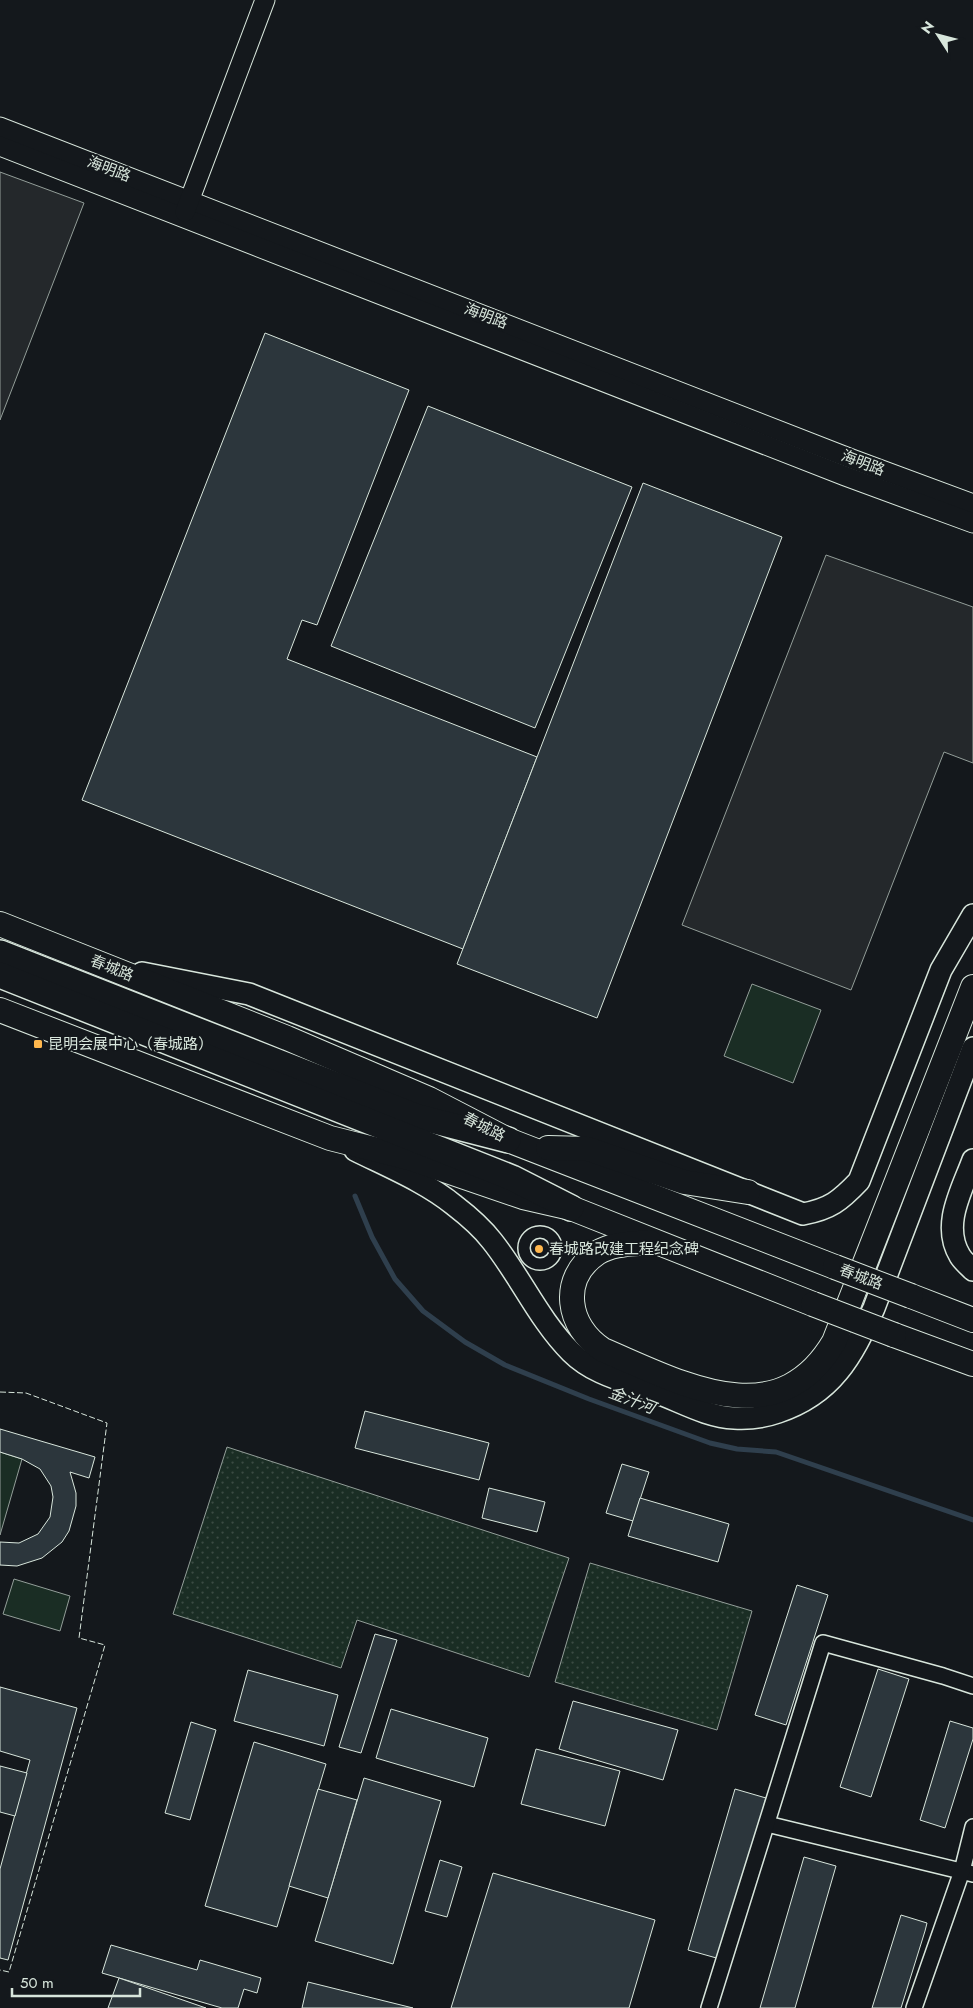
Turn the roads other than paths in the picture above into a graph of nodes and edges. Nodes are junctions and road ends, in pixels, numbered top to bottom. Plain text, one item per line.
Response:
1 (265, 0) edge
2 (0, 127) edge
3 (0, 146) edge
4 (187, 208) junction
5 (973, 504) edge
6 (973, 523) edge
7 (973, 915) edge
8 (0, 924) edge
9 (0, 953) edge
10 (111, 967) junction
11 (0, 975) edge
12 (36, 978) junction
13 (973, 987) edge
14 (0, 1010) edge
15 (973, 1048) edge
16 (330, 1138) junction
17 (518, 1143) junction
18 (973, 1160) edge
19 (748, 1192) junction
20 (571, 1208) junction
21 (654, 1242) junction
22 (973, 1270) edge
23 (973, 1320) edge
24 (973, 1364) edge
25 (973, 1686) edge
26 (767, 1824) junction
27 (973, 1827) edge
28 (967, 1873) edge
29 (709, 2008) edge
30 (914, 2008) edge

1 - 4 street
2 - 4 street, 海明路
3 - 4 street, 海明路
4 - 5 street, 海明路
4 - 6 street, 海明路
7 - 19 main road
8 - 10 main road, 春城路
9 - 12 highway
10 - 17 main road, 春城路
10 - 19 main road
11 - 12 highway
12 - 17 highway
12 - 20 highway
13 - 21 main road
14 - 16 main road
15 - 16 main road
16 - 20 main road
17 - 19 main road
17 - 23 main road, 春城路, bridge
18 - 22 main road
20 - 21 main road
21 - 24 main road, bridge
25 - 26 street
26 - 28 street
26 - 29 street
27 - 28 street
28 - 30 street

